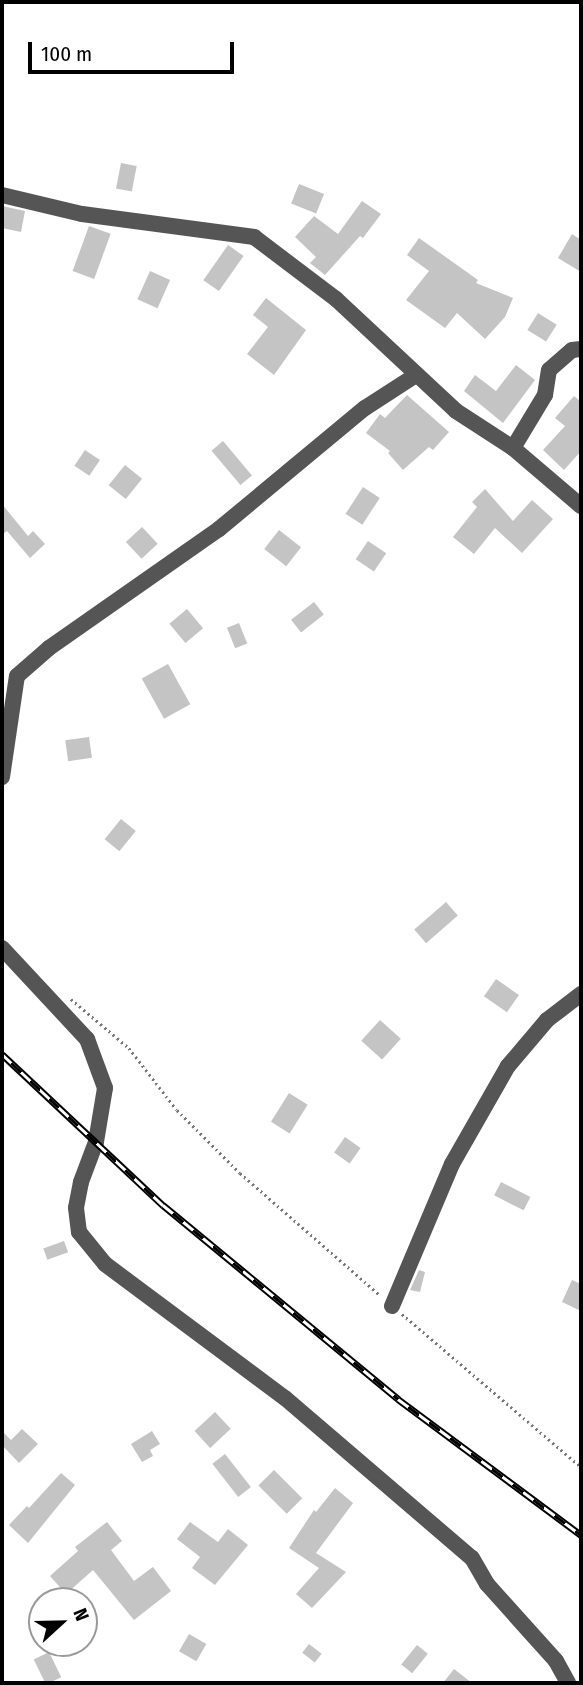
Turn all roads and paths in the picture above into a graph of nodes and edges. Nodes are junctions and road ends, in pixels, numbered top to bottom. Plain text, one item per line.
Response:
1 (2, 195) edge
2 (581, 349) edge
3 (416, 375) junction
4 (513, 448) junction
5 (581, 506) edge
6 (2, 777) edge
7 (2, 948) edge
8 (63, 992) dead end
9 (581, 994) edge
10 (392, 1306) junction
11 (581, 1467) edge
12 (568, 1683) edge

1 - 3 street
2 - 4 street
3 - 4 street
3 - 6 street
4 - 5 street
7 - 12 street
8 - 10 path
9 - 10 street
10 - 11 path

